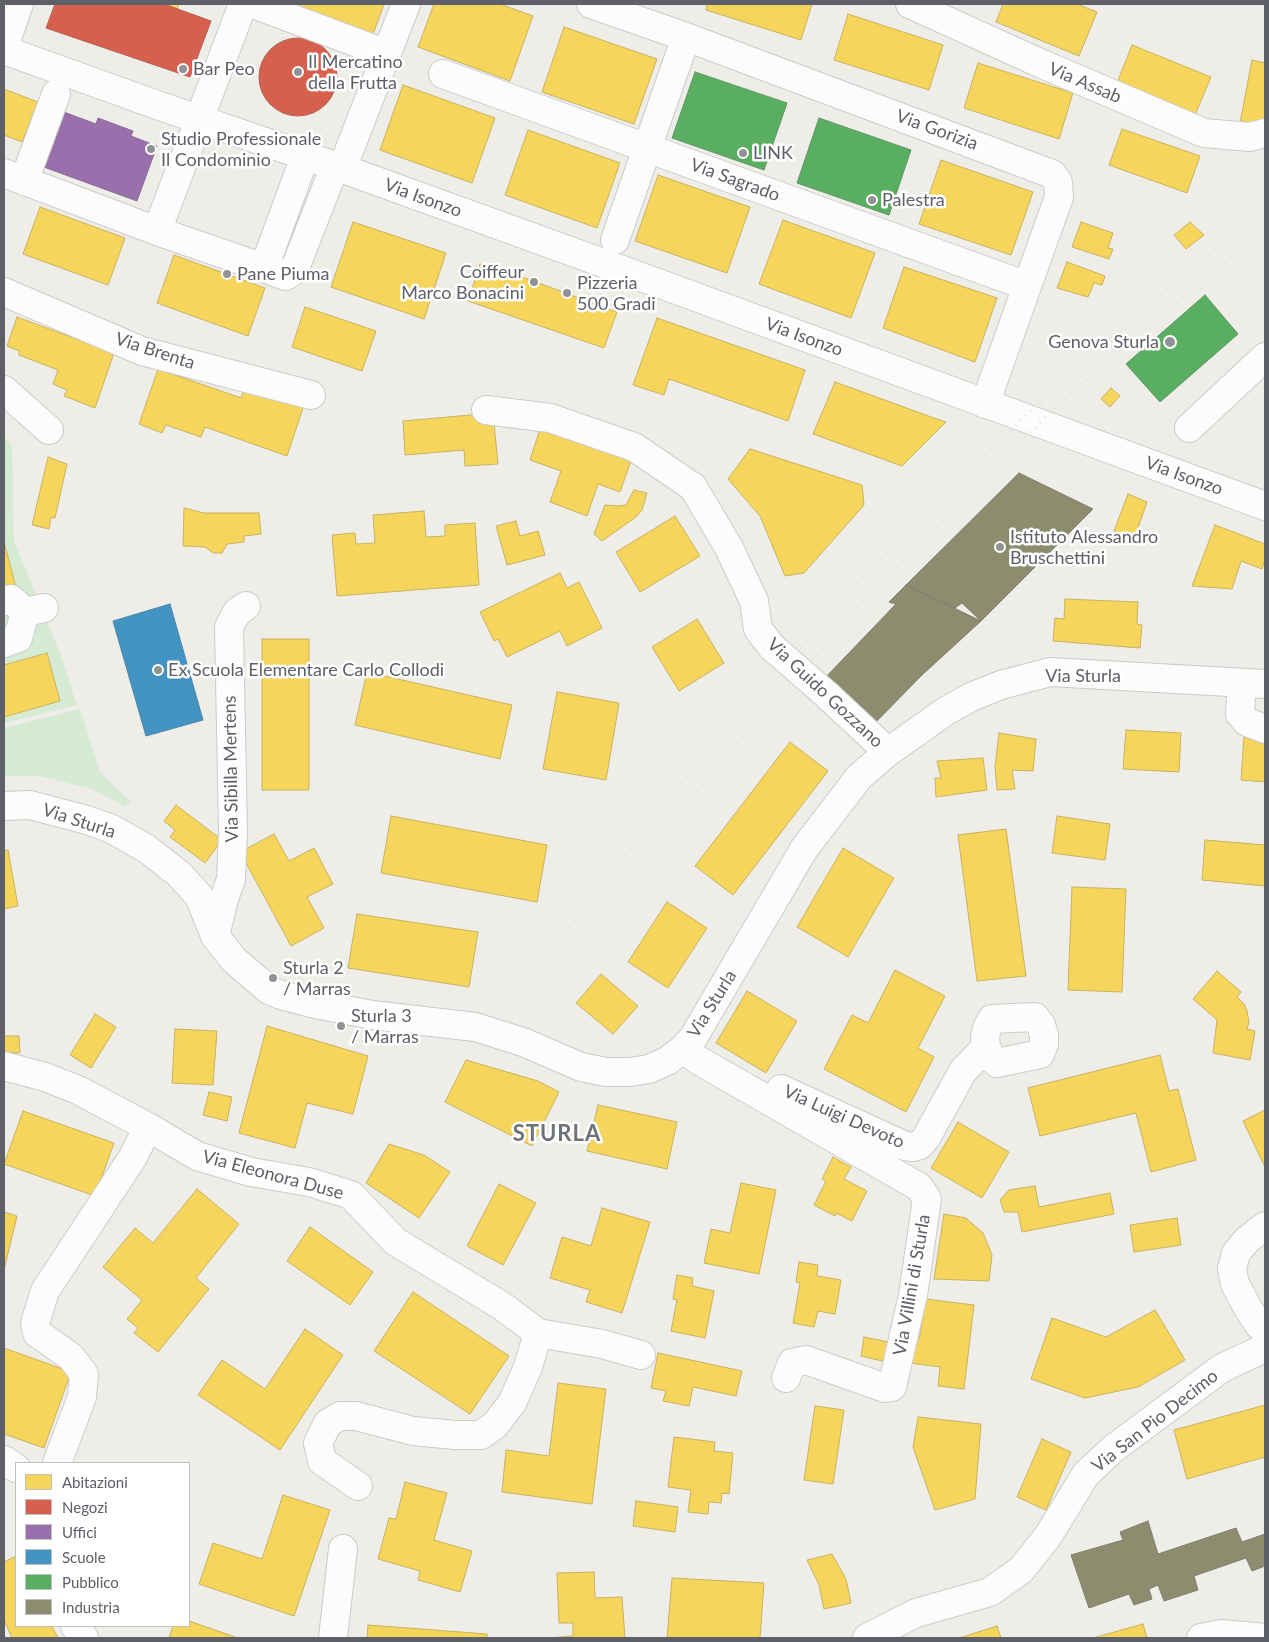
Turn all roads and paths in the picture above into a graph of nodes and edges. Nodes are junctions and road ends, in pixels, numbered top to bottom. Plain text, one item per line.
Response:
1 (18, 4) edge
2 (243, 4) edge
3 (253, 4) edge
4 (406, 4) edge
5 (591, 4) edge
6 (910, 4) edge
7 (686, 37) junction
8 (4, 48) edge
9 (387, 54) junction
10 (443, 74) dead end
11 (56, 94) dead end
12 (199, 119) junction
13 (1265, 133) edge
14 (647, 148) junction
15 (305, 156) junction
16 (338, 167) junction
17 (10, 182) edge
18 (157, 231) junction
19 (615, 240) dead end
20 (264, 268) junction
21 (1027, 286) junction
22 (4, 292) edge
23 (1265, 356) edge
24 (4, 390) edge
25 (311, 395) dead end
26 (985, 404) junction
27 (486, 410) dead end
28 (1189, 428) dead end
29 (49, 430) dead end
30 (1265, 506) edge
31 (246, 606) dead end
32 (24, 607) edge
33 (4, 643) edge
34 (1254, 683) edge
35 (1265, 729) edge
36 (888, 752) junction
37 (4, 806) edge
38 (215, 936) junction
39 (688, 1044) junction
40 (986, 1047) dead end
41 (4, 1066) edge
42 (148, 1127) junction
43 (1265, 1226) edge
44 (1265, 1330) edge
45 (538, 1334) junction
46 (1265, 1348) edge
47 (641, 1355) dead end
48 (786, 1378) dead end
49 (4, 1460) edge
50 (57, 1462) edge
51 (15, 1467) edge
52 (347, 1478) dead end
53 (343, 1549) dead end
54 (75, 1627) edge
55 (84, 1638) edge
56 (333, 1638) edge
57 (867, 1638) edge
58 (1201, 1638) edge
59 (1265, 1638) edge

1 - 8 street, Via Isonzo
2 - 12 street
3 - 9 street
4 - 9 street
5 - 7 street, Via Gorizia
6 - 13 street, Via Assab
7 - 14 street
7 - 21 street, Via Gorizia
8 - 12 street, Via Isonzo
9 - 16 street
10 - 14 street, Via Sagrado
11 - 17 street
12 - 15 street, Via Isonzo
12 - 18 street
14 - 19 street
14 - 21 street, Via Sagrado
15 - 16 street, Via Isonzo
15 - 20 street
16 - 20 street
16 - 26 street, Via Isonzo
17 - 18 street
18 - 20 street
21 - 26 street, Via Gorizia
22 - 25 street, Via Brenta
23 - 28 street
24 - 29 street
26 - 30 street, Via Isonzo
27 - 36 street, Via Guido Gozzano, bridge
31 - 38 street, Via Sibilla Mertens
32 - 33 street
34 - 35 street
34 - 36 street, Via Sturla
36 - 39 street, Via Sturla
37 - 38 street, Via Sturla
38 - 39 street, Via Sturla
39 - 40 street, Via Luigi Devoto
39 - 48 street, Via Villini di Sturla
41 - 42 street, Via Eleonora Duse
42 - 45 street, Via Eleonora Duse
42 - 50 street
43 - 44 street
45 - 47 street, Via Eleonora Duse
45 - 52 street
46 - 57 street, Via San Pio Decimo
49 - 51 street
53 - 56 street
54 - 55 street
58 - 59 street

